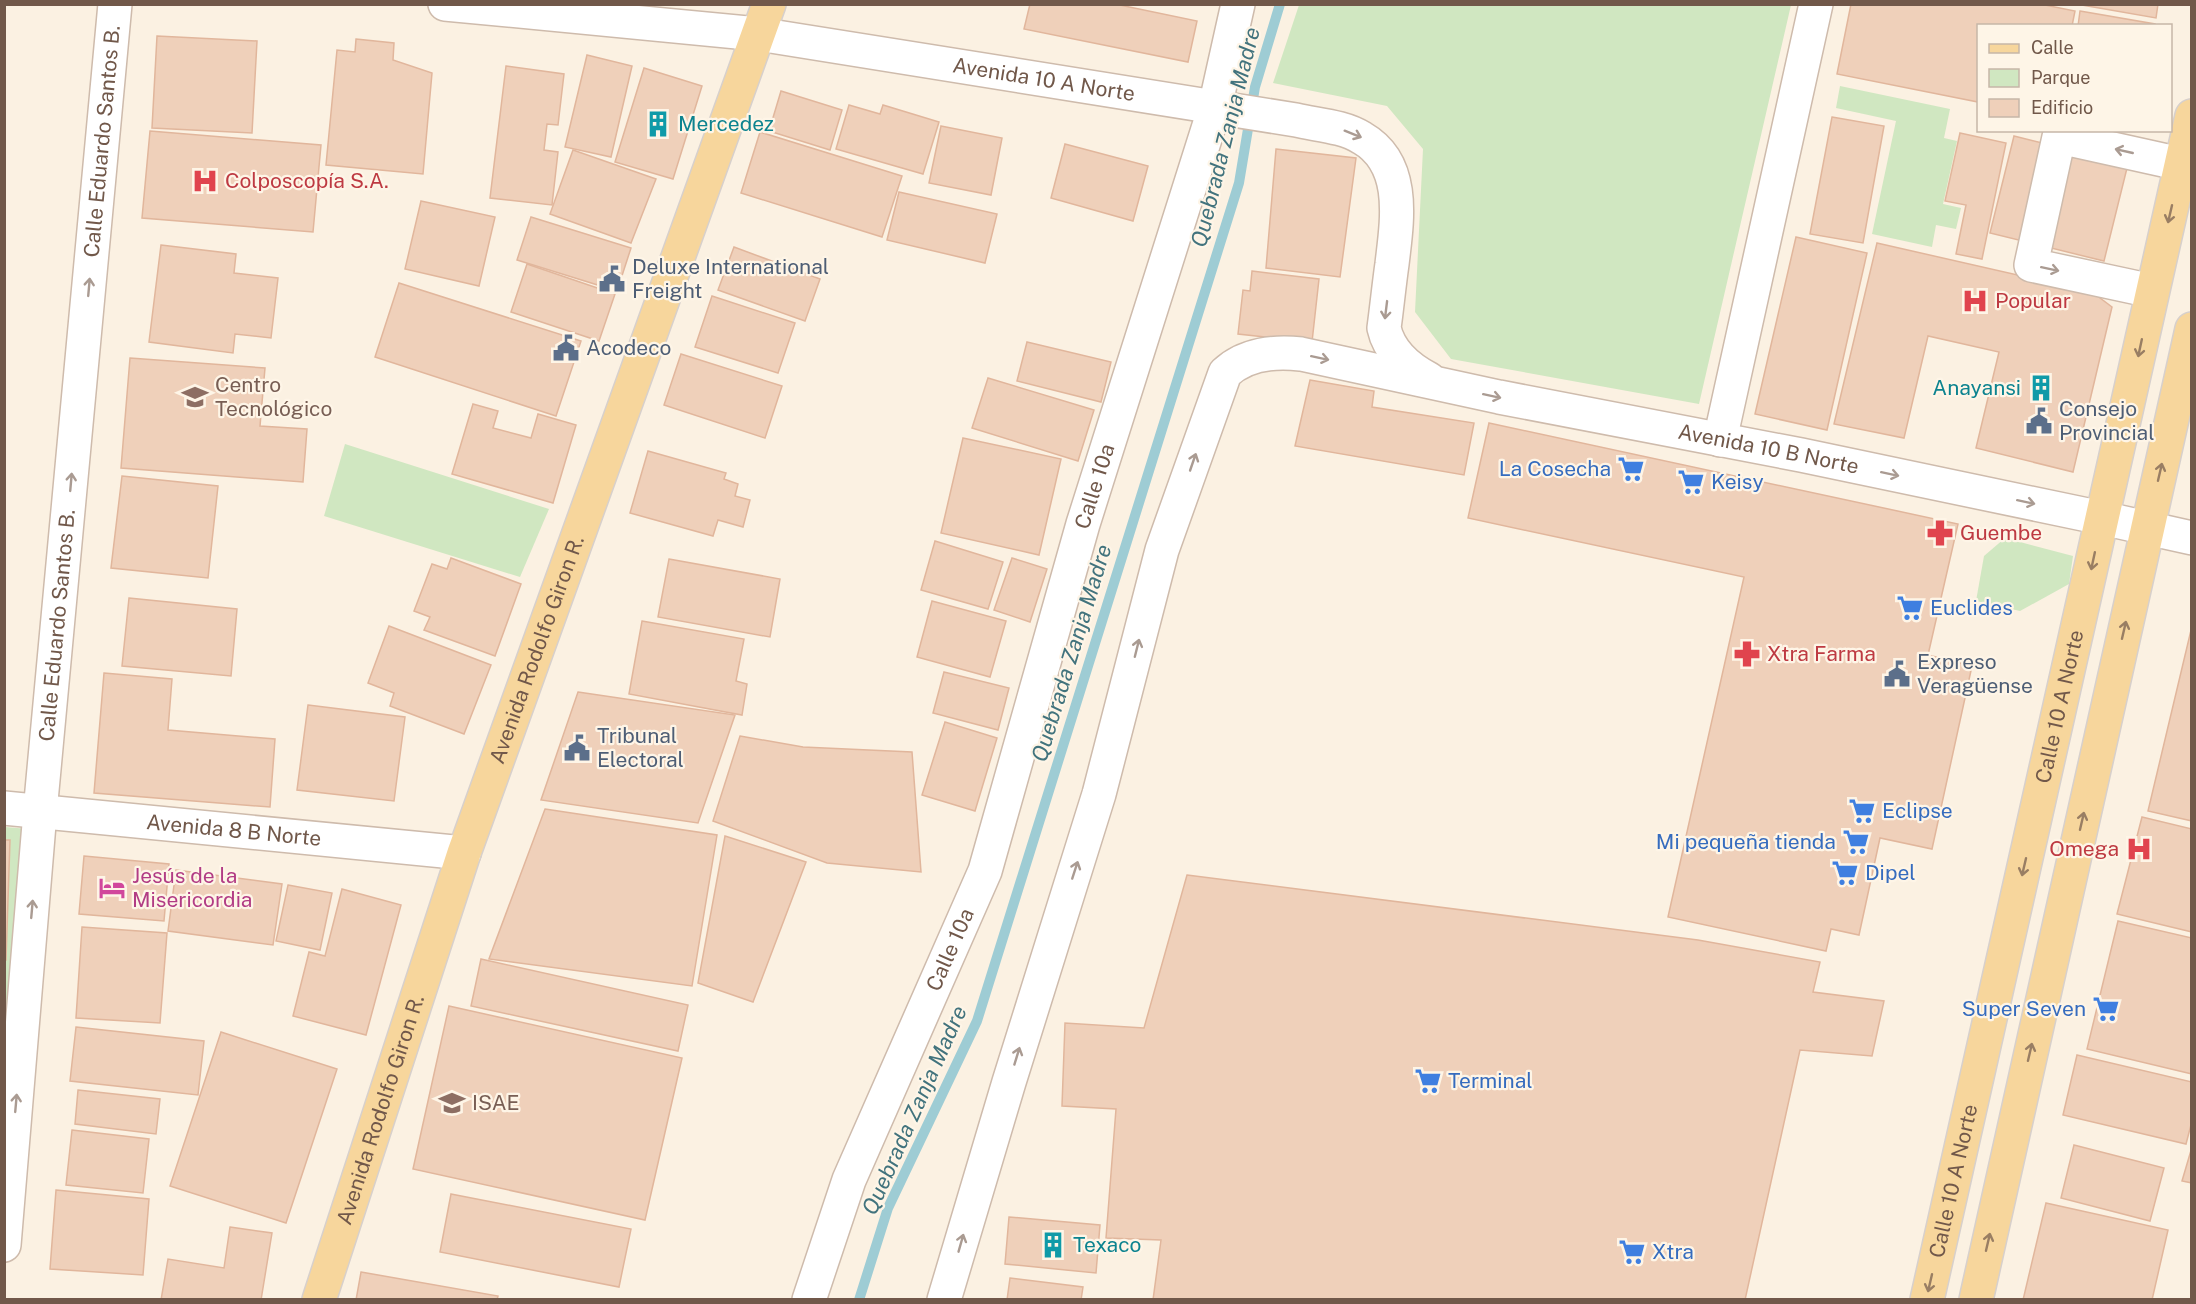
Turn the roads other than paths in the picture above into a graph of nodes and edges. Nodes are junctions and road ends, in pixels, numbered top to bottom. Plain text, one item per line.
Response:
1 (115, 4) edge
2 (445, 4) edge
3 (769, 4) edge
4 (1238, 4) edge
5 (1816, 4) edge
6 (758, 34) junction
7 (1225, 109) junction
8 (2192, 116) edge
9 (2181, 164) junction
10 (2152, 291) junction
11 (2192, 329) edge
12 (1435, 383) junction
13 (1720, 440) junction
14 (2102, 518) junction
15 (2147, 529) junction
16 (2192, 538) edge
17 (4, 808) edge
18 (40, 812) junction
19 (464, 853) junction
20 (4, 1245) edge
21 (319, 1299) edge
22 (809, 1299) edge
23 (944, 1299) edge
24 (1927, 1299) edge
25 (1976, 1299) edge

18 -> 1 street, Calle Eduardo Santos B.
2 - 6 street, Avenida 10 A Norte
3 - 6 main road, Avenida Rodolfo Giron R.
4 - 7 street, Calle 10a
5 - 13 street
6 - 7 street, Avenida 10 A Norte
6 - 19 main road, Avenida Rodolfo Giron R.
7 -> 12 street, Avenida 10 A Norte
7 - 22 street, Calle 10a
8 - 9 main road, Calle 10 A Norte
9 -> 10 main road, Calle 10 A Norte
9 -> 10 street
10 -> 14 main road, Calle 10 A Norte
15 -> 11 main road
12 -> 13 street, Avenida 10 B Norte
23 -> 12 street, Avenida 10 B Norte
13 -> 14 street, Avenida 10 B Norte
14 - 15 street, Avenida 10 B Norte
14 -> 24 main road, Calle 10 A Norte
15 - 16 street, Avenida 10 B Norte
25 -> 15 main road
17 - 18 street, Avenida 8 B Norte
18 - 19 street, Avenida 8 B Norte
20 -> 18 street, Calle Eduardo Santos B.
19 - 21 main road, Avenida Rodolfo Giron R.

